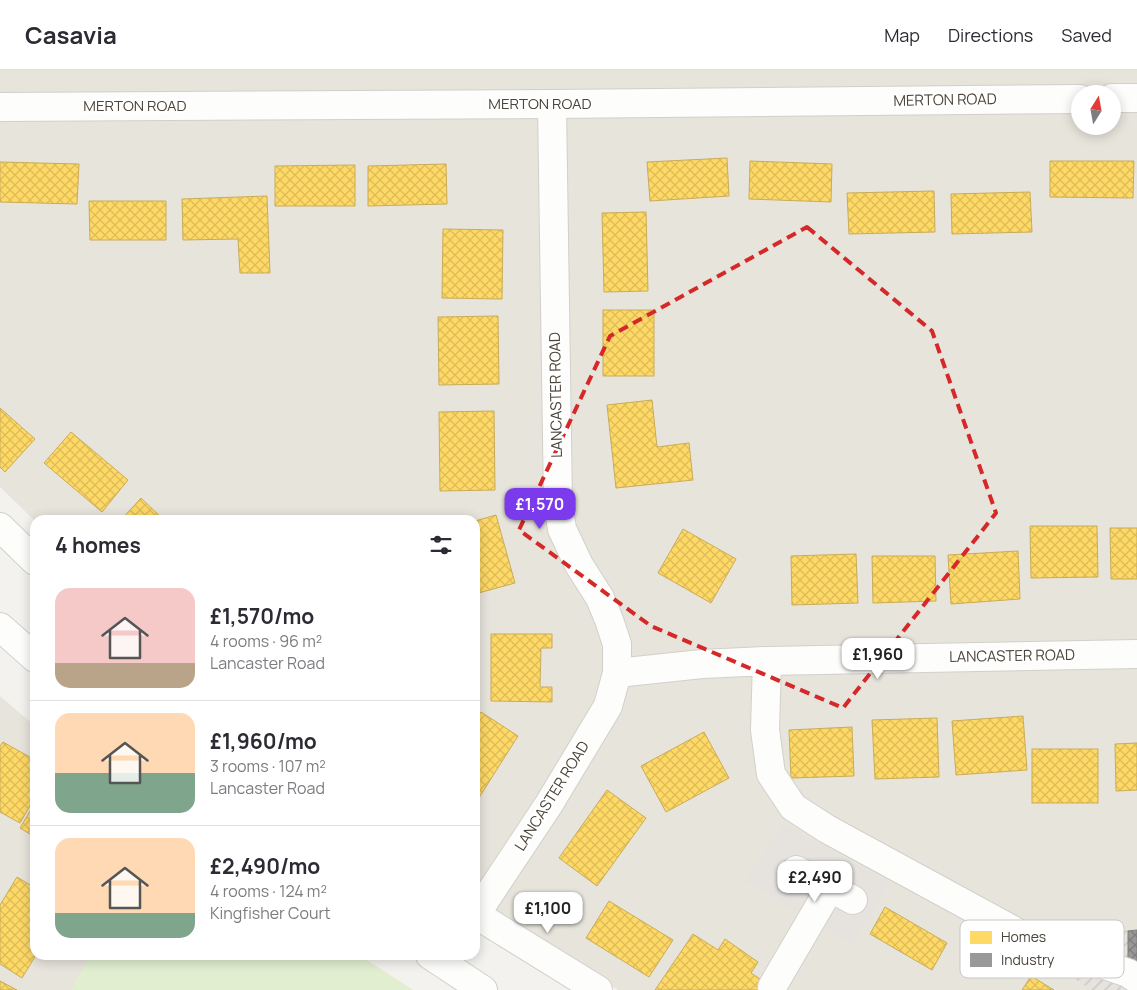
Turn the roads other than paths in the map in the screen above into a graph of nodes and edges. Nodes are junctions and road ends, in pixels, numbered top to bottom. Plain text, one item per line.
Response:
1 (1121, 98) edge
2 (1137, 98) edge
3 (1071, 99) edge
4 (552, 104) junction
5 (0, 107) edge
6 (0, 527) edge
7 (30, 556) edge
8 (0, 627) edge
9 (30, 654) edge
10 (1137, 654) edge
11 (767, 661) junction
12 (617, 673) junction
13 (796, 870) dead end
14 (480, 908) edge
15 (480, 916) edge
16 (994, 920) edge
17 (438, 960) edge
18 (772, 987) dead end
19 (483, 990) edge
20 (598, 990) edge

1 - 2 street
3 - 4 street, MERTON ROAD
4 - 5 street, MERTON ROAD
4 - 12 street, LANCASTER ROAD
6 - 7 street
8 - 9 street
10 - 11 street, LANCASTER ROAD
11 - 12 street, LANCASTER ROAD
11 - 16 street
12 - 14 street, LANCASTER ROAD
13 - 18 street
15 - 20 street
17 - 19 street

